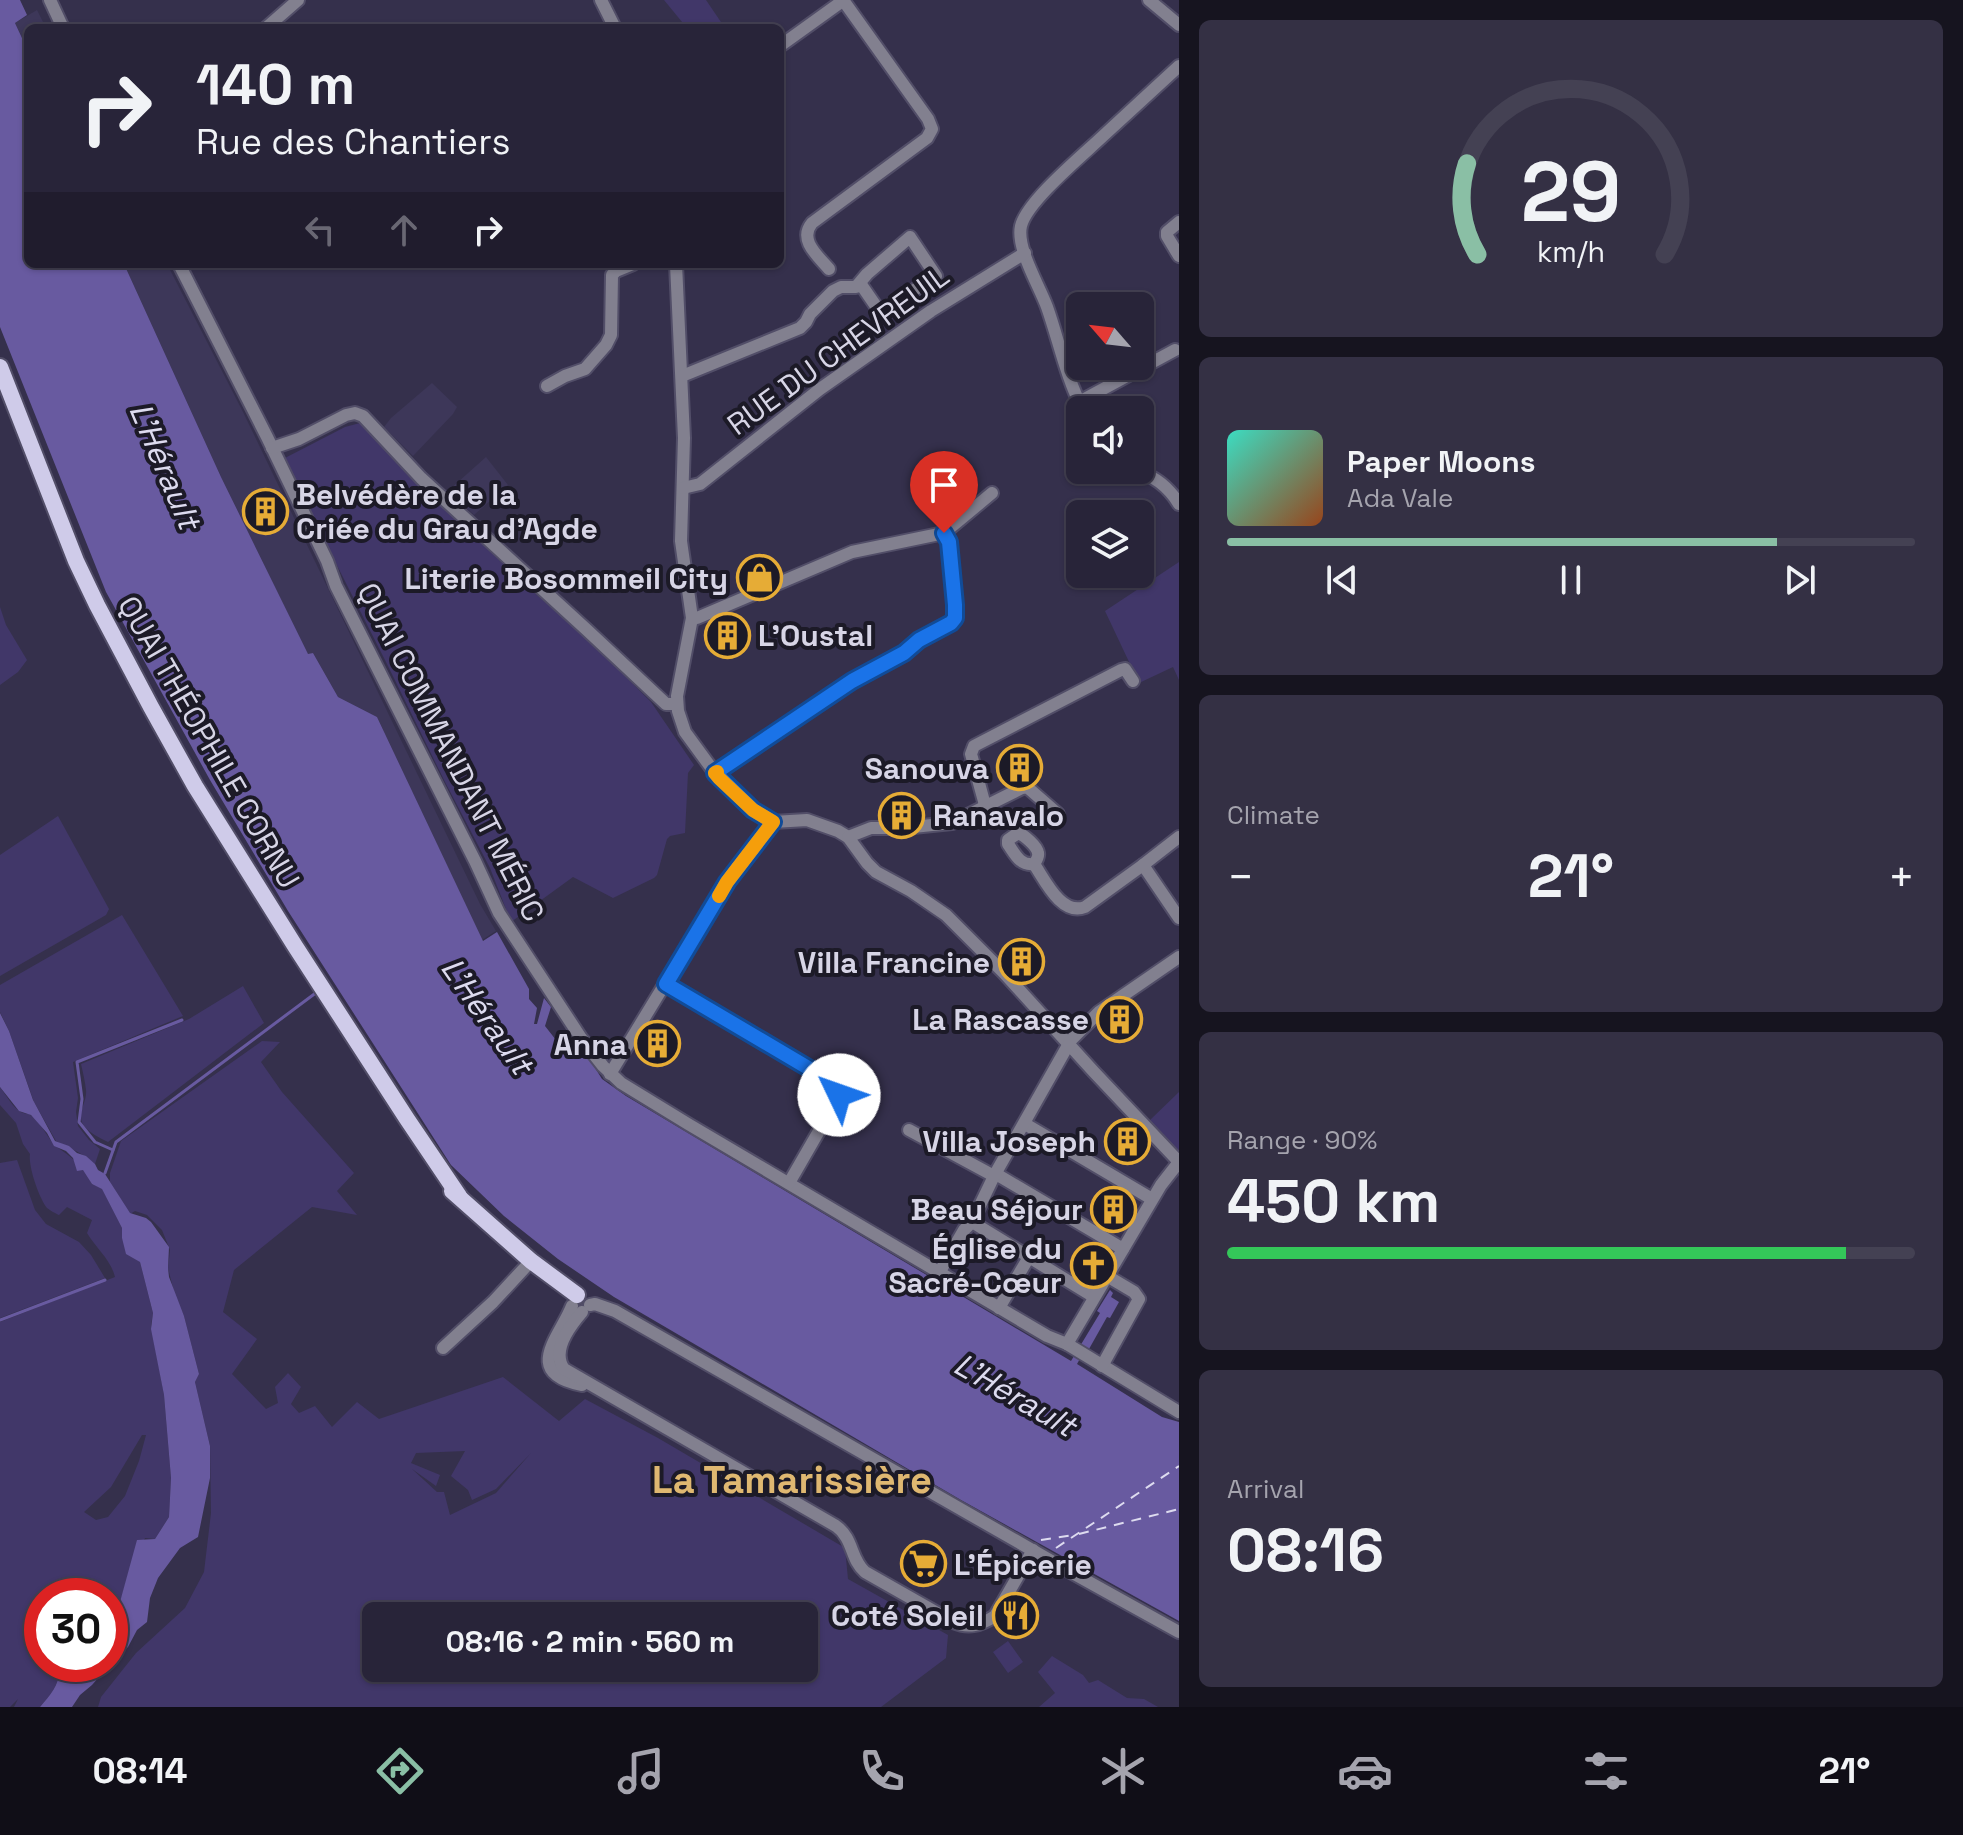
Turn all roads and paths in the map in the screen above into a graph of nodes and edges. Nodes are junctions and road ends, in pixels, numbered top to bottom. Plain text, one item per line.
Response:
1 (50, 0) edge
2 (298, 0) edge
3 (601, 0) edge
4 (843, 0) edge
5 (1149, 0) edge
6 (61, 24) edge
7 (271, 24) edge
8 (613, 24) edge
9 (1179, 25) edge
10 (784, 43) edge
11 (1179, 66) edge
12 (1179, 222) edge
13 (1025, 253) junction
14 (1179, 256) edge
15 (181, 268) edge
16 (623, 268) edge
17 (676, 268) edge
18 (829, 269) dead end
19 (860, 283) junction
20 (1175, 350) dead end
21 (0, 367) edge
22 (682, 376) junction
23 (547, 386) dead end
24 (1077, 396) edge
25 (1098, 396) edge
26 (272, 448) junction
27 (1154, 477) edge
28 (683, 488) junction
29 (992, 493) dead end
30 (1179, 504) edge
31 (944, 533) junction
32 (692, 618) junction
33 (1133, 681) dead end
34 (677, 704) junction
35 (715, 773) junction
36 (985, 805) junction
37 (1058, 814) dead end
38 (773, 822) junction
39 (848, 837) junction
40 (1179, 837) edge
41 (1034, 864) dead end
42 (1143, 865) junction
43 (1179, 918) edge
44 (1179, 957) edge
45 (666, 984) junction
46 (1069, 1044) junction
47 (610, 1074) junction
48 (1025, 1124) junction
49 (909, 1130) dead end
50 (1179, 1162) edge
51 (995, 1175) junction
52 (789, 1183) junction
53 (1152, 1199) junction
54 (972, 1222) junction
55 (1123, 1249) junction
56 (1029, 1257) junction
57 (531, 1261) junction
58 (939, 1273) junction
59 (1107, 1276) junction
60 (1094, 1297) junction
61 (580, 1304) junction
62 (999, 1308) junction
63 (443, 1348) dead end
64 (1076, 1349) junction
65 (1102, 1366) junction
66 (1179, 1412) edge
67 (1033, 1550) junction
68 (1179, 1632) edge

1 - 6 street
2 - 7 street
3 - 8 street
4 - 10 street
4 - 18 street
5 - 9 street
11 - 13 street
12 - 14 street
13 - 24 street
13 - 28 street, RUE DU CHEVREUIL
15 - 26 street, QUAI COMMANDANT MÉRIC
16 - 23 street
17 - 22 street
19 - 19 street
19 - 22 street
20 - 25 street
21 - 57 main road, QUAI THÉOPHILE CORNU
22 - 28 street
26 - 34 street
26 - 47 street, QUAI COMMANDANT MÉRIC
27 - 30 street
28 - 32 street
29 - 31 street
31 - 32 street
31 - 35 street
32 - 34 street
33 - 36 street
34 - 35 street
35 - 38 street
36 - 37 street
36 - 39 street
38 - 39 street
38 - 45 street
39 - 46 street
40 - 42 street
41 - 42 street
42 - 43 street
44 - 46 street
45 - 47 street
45 - 52 street
46 - 48 street
46 - 50 street
47 - 52 street, QUAI COMMANDANT MÉRIC
48 - 51 street
48 - 53 street
49 - 51 street
50 - 53 street
51 - 54 street
51 - 55 street
52 - 58 street, QUAI COMMANDANT MÉRIC
53 - 55 street
54 - 56 street
54 - 58 street
55 - 59 street
56 - 60 street
56 - 62 street
57 - 61 main road, QUAI THÉOPHILE CORNU
57 - 63 street
58 - 62 street, QUAI COMMANDANT MÉRIC
59 - 60 street
59 - 65 street
60 - 64 street
61 - 67 street, QUAI THÉOPHILE CORNU
61 - 67 street
62 - 64 street, QUAI COMMANDANT MÉRIC
64 - 65 street, QUAI COMMANDANT MÉRIC
65 - 66 street, QUAI COMMANDANT MÉRIC
67 - 68 street, QUAI THÉOPHILE CORNU

